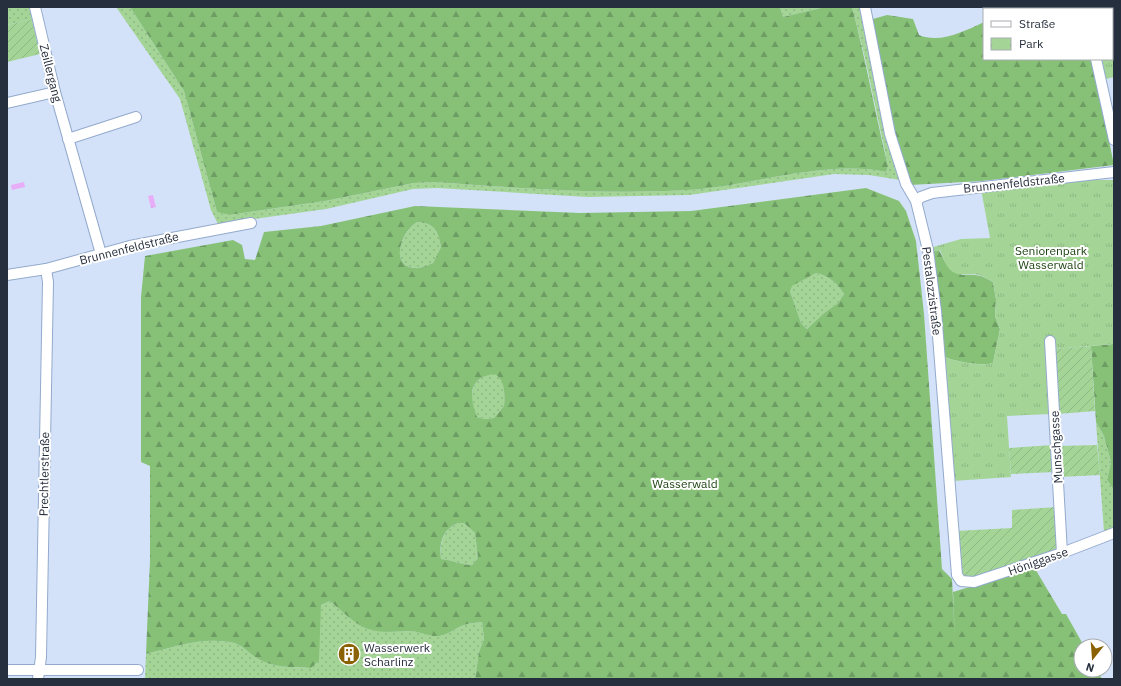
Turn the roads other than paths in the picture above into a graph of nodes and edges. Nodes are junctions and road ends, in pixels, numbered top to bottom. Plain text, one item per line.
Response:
1 (35, 7) edge
2 (865, 7) edge
3 (1096, 60) edge
4 (55, 92) junction
5 (7, 103) edge
6 (136, 117) dead end
7 (68, 139) junction
8 (1114, 140) edge
9 (1114, 172) edge
10 (916, 201) junction
11 (251, 223) dead end
12 (101, 254) junction
13 (46, 269) junction
14 (7, 275) edge
15 (1050, 341) dead end
16 (1114, 533) edge
17 (1062, 553) junction
18 (961, 581) joint
19 (7, 670) edge
20 (138, 670) dead end
21 (39, 675) edge

1 - 4 street, Zeillergang
2 - 10 street, Pestalozzistraße
3 - 8 street
4 - 5 street
4 - 7 street, Zeillergang
6 - 7 street
7 - 12 street, Zeillergang
9 - 10 street, Brunnenfeldstraße
10 - 18 street, Pestalozzistraße
11 - 12 street, Brunnenfeldstraße
12 - 13 street, Brunnenfeldstraße
13 - 14 street, Brunnenfeldstraße
13 - 21 street, Prechtlerstraße
15 - 17 street, Munschgasse
16 - 17 street, Höniggasse
17 - 18 street, Höniggasse
19 - 21 street
20 - 21 street

